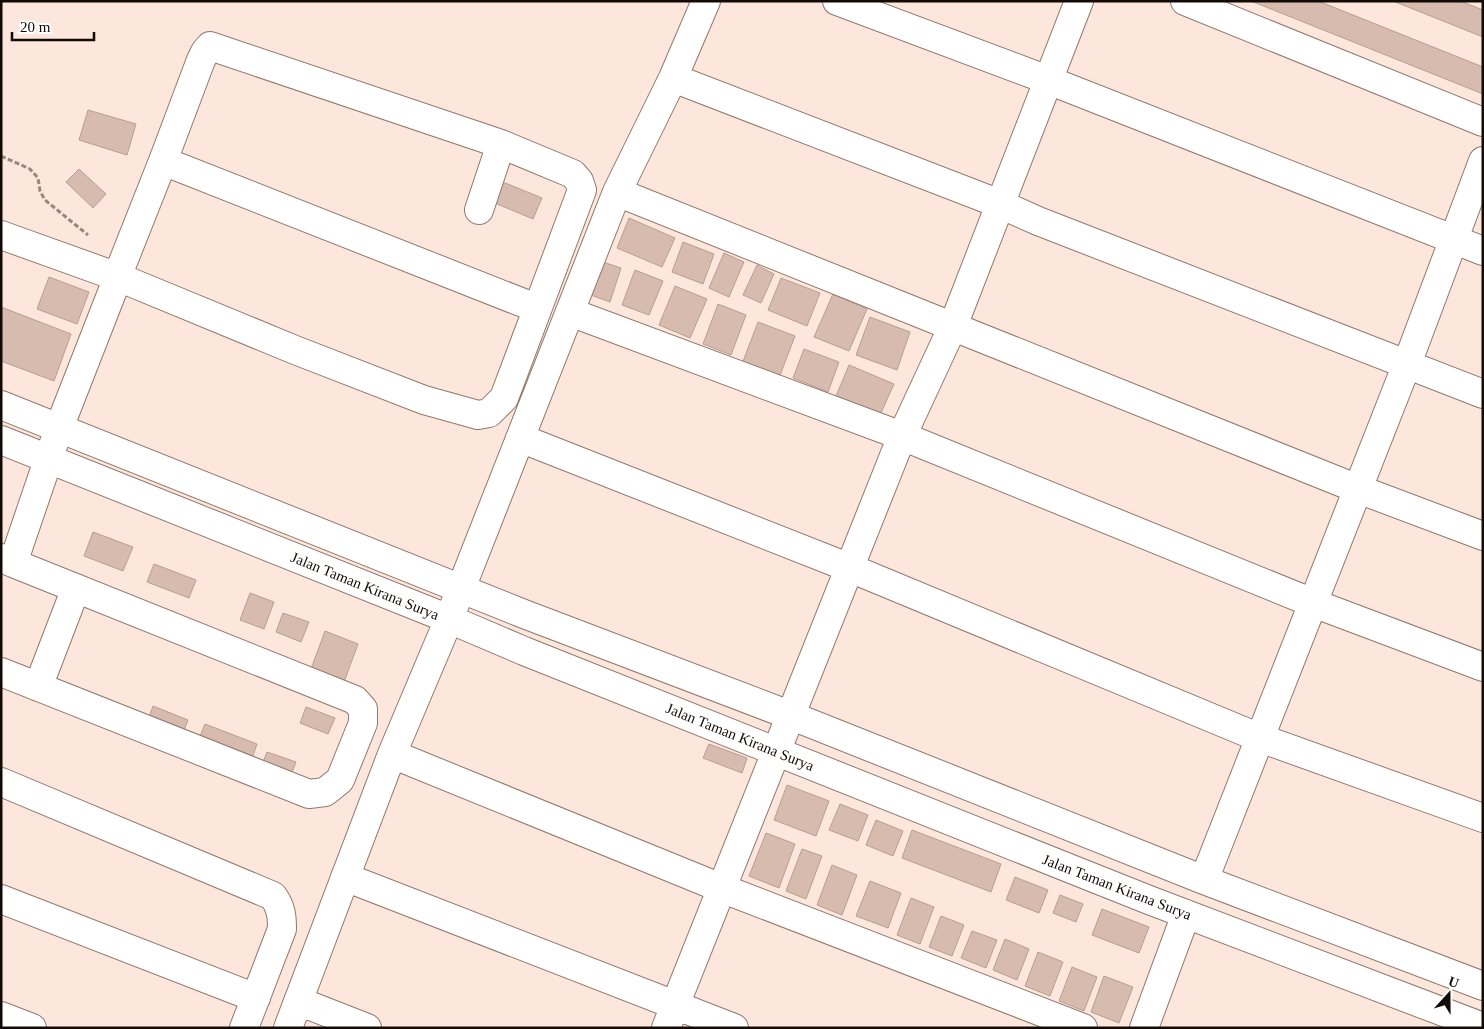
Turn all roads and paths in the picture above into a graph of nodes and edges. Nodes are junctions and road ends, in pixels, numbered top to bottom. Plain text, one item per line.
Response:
1 (706, 1) edge
2 (837, 1) edge
3 (1079, 1) edge
4 (1185, 1) edge
5 (673, 78) junction
6 (1048, 80) junction
7 (1483, 122) edge
8 (501, 144) junction
9 (1, 156) edge
10 (164, 161) junction
11 (1483, 161) edge
12 (617, 192) junction
13 (1000, 204) junction
14 (479, 210) dead end
15 (1, 235) edge
16 (89, 236) dead end
17 (1454, 239) junction
18 (1483, 251) edge
19 (118, 277) junction
20 (536, 308) junction
21 (570, 312) junction
22 (953, 326) junction
23 (1407, 364) junction
24 (1483, 394) edge
25 (1, 405) edge
26 (59, 428) junction
27 (902, 436) junction
28 (520, 438) junction
29 (1, 440) edge
30 (49, 459) junction
31 (1358, 489) junction
32 (1483, 536) edge
33 (7, 560) edge
34 (850, 568) junction
35 (76, 588) junction
36 (461, 588) junction
37 (1314, 602) junction
38 (449, 619) junction
39 (1483, 667) edge
40 (1, 672) edge
41 (38, 687) junction
42 (792, 716) junction
43 (1260, 738) junction
44 (777, 752) junction
45 (392, 754) junction
46 (1, 782) edge
47 (1483, 818) edge
48 (345, 877) junction
49 (1204, 880) junction
50 (721, 888) junction
51 (1, 899) edge
52 (1186, 914) junction
53 (1483, 986) edge
54 (256, 998) junction
55 (298, 1001) junction
56 (1, 1016) edge
57 (670, 1016) edge
58 (1483, 1026) edge
59 (32, 1028) edge
60 (244, 1028) edge
61 (288, 1028) edge
62 (367, 1028) edge
63 (734, 1028) edge
64 (1083, 1028) edge
65 (1144, 1028) edge

1 - 5 street
2 - 6 street
3 - 6 street
4 - 7 street
5 - 12 street
5 - 13 street
6 - 13 street
6 - 17 street
8 - 10 street
8 - 14 street
8 - 20 street
9 - 16 path
10 - 19 street
10 - 20 street
11 - 17 street
12 - 21 street
12 - 22 street
13 - 22 street
13 - 23 street
15 - 19 street
17 - 18 street
17 - 23 street
19 - 20 street
19 - 26 street
21 - 27 street
21 - 28 street
22 - 27 street
22 - 31 street
23 - 24 street
23 - 31 street
25 - 26 street
26 - 30 street
26 - 36 street
27 - 34 street
27 - 37 street
28 - 34 street
28 - 36 street
29 - 30 street, Jalan Taman Kirana Surya
30 - 33 street
30 - 38 street, Jalan Taman Kirana Surya
31 - 32 street
31 - 37 street
33 - 35 street
34 - 42 street
34 - 43 street
35 - 41 street
35 - 41 street
36 - 38 street
36 - 42 street
37 - 39 street
37 - 43 street
38 - 44 street, Jalan Taman Kirana Surya
38 - 45 street
40 - 41 street
42 - 44 street
42 - 49 street
43 - 47 street
43 - 49 street
44 - 50 street
44 - 52 street, Jalan Taman Kirana Surya
45 - 48 street
45 - 50 street
46 - 54 street
48 - 55 street
48 - 57 street
49 - 53 street
50 - 57 street
50 - 64 street
51 - 54 street
52 - 58 street, Jalan Taman Kirana Surya
52 - 65 street
54 - 60 street
55 - 61 street
55 - 62 street
56 - 59 street
57 - 63 street

